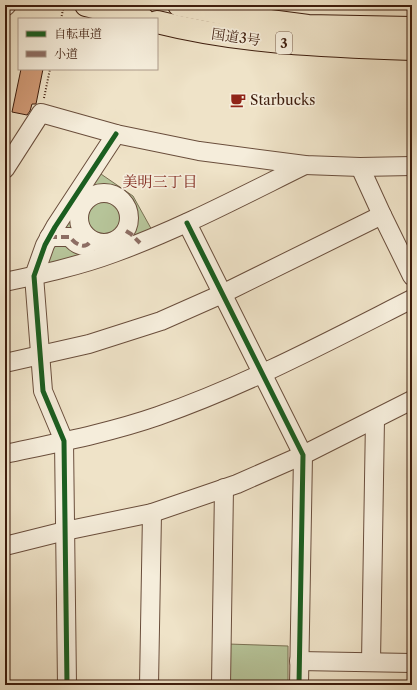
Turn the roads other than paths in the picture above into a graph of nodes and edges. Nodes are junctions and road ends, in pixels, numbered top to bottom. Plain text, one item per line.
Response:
1 (86, 5) edge
2 (179, 5) edge
3 (139, 18) edge
4 (158, 22) edge
5 (412, 28) edge
6 (412, 49) edge
7 (116, 134) junction
8 (305, 165) junction
9 (412, 166) edge
10 (360, 167) junction
11 (5, 169) edge
12 (382, 215) junction
13 (187, 223) junction
14 (126, 231) junction
15 (49, 238) junction
16 (91, 240) junction
17 (140, 243) junction
18 (34, 276) junction
19 (412, 276) edge
20 (5, 282) edge
21 (222, 294) junction
22 (412, 299) edge
23 (41, 355) junction
24 (5, 363) edge
25 (263, 374) junction
26 (412, 400) edge
27 (375, 419) junction
28 (64, 441) junction
29 (5, 454) edge
30 (303, 455) junction
31 (224, 488) junction
32 (152, 513) junction
33 (65, 531) junction
34 (5, 546) edge
35 (299, 661) junction
36 (371, 662) junction
37 (412, 662) edge
38 (67, 685) edge
39 (149, 685) edge
40 (221, 685) edge
41 (299, 685) edge

1 - 3 highway
2 - 5 highway, 国道3号 / 3
4 - 6 highway, 国道3号 / 3
7 - 8 street
7 - 11 street
7 - 15 street
8 - 10 street
8 - 13 street
9 - 10 street
10 - 12 street
12 - 19 street
12 - 21 street
13 - 17 street
13 - 21 street
14 - 16 street
14 - 16 street
14 - 17 street
15 - 16 street
15 - 18 street
17 - 18 street
18 - 20 street
18 - 23 street
21 - 23 street
21 - 25 street
22 - 25 street
23 - 24 street
23 - 28 street
25 - 28 street
25 - 30 street
26 - 27 street
27 - 30 street
27 - 36 street
28 - 29 street
28 - 33 street
30 - 31 street
30 - 35 street
31 - 32 street
31 - 40 street
32 - 33 street
32 - 39 street
33 - 34 street
33 - 38 street
35 - 36 street
35 - 41 street
36 - 37 street

